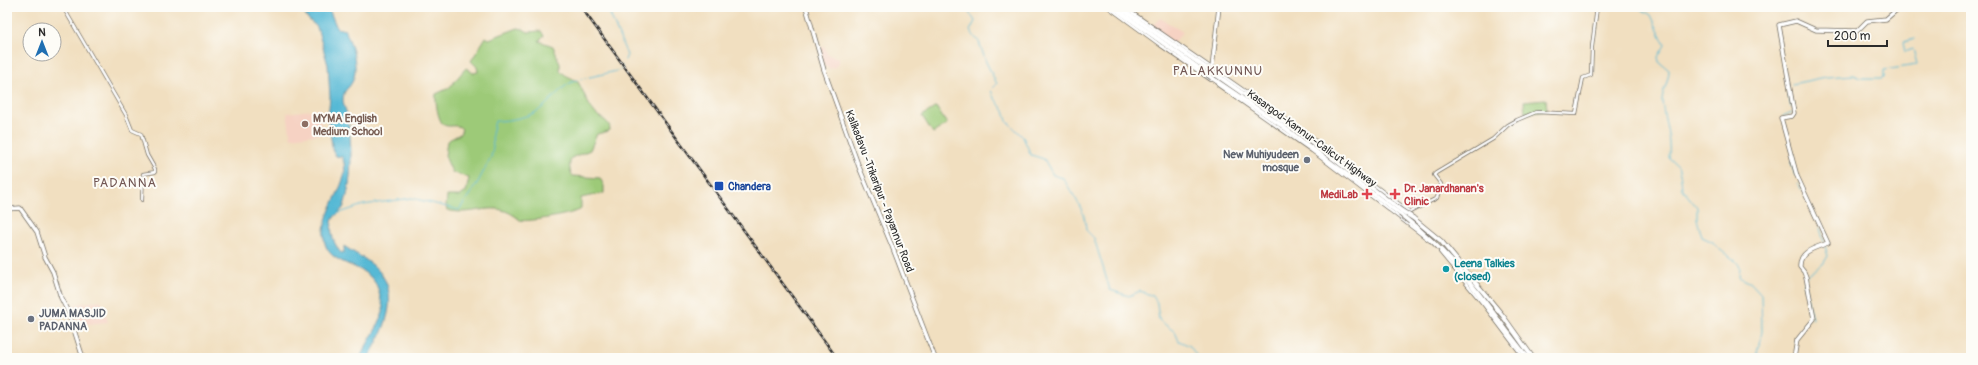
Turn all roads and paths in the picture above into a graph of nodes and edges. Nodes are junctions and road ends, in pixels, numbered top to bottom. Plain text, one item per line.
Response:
1 (63, 7) edge
2 (806, 7) edge
3 (1108, 7) edge
4 (1113, 7) edge
5 (1119, 7) edge
6 (1124, 7) edge
7 (1219, 7) edge
8 (1597, 7) edge
9 (1900, 7) edge
10 (1212, 68) junction
11 (1205, 70) junction
12 (142, 200) dead end
13 (7, 209) edge
14 (1410, 212) junction
15 (1401, 214) junction
16 (1412, 220) junction
17 (1484, 303) junction
18 (83, 358) edge
19 (935, 358) edge
20 (1524, 358) edge
21 (1528, 358) edge
22 (1533, 358) edge
23 (1794, 358) edge

1 - 12 street
2 - 19 main road, Kalikadavu -Trikaripur - Payannur Road
3 - 15 street
4 - 11 highway, Kasargod-Kannur-Calicut Highway
5 - 11 highway, Kasargod-Kannur-Calicut Highway
6 - 10 street
7 - 10 main road
8 - 14 street
9 - 23 main road
10 - 14 street
11 - 15 highway, Kasargod-Kannur-Calicut Highway, bridge
13 - 18 main road
14 - 15 street
15 - 16 highway, Kasargod-Kannur-Calicut Highway, bridge
15 - 17 street
16 - 17 highway, Kasargod-Kannur-Calicut Highway
16 - 22 highway, Kasargod-Kannur-Calicut Highway
17 - 20 street
17 - 21 highway, Kasargod-Kannur-Calicut Highway

